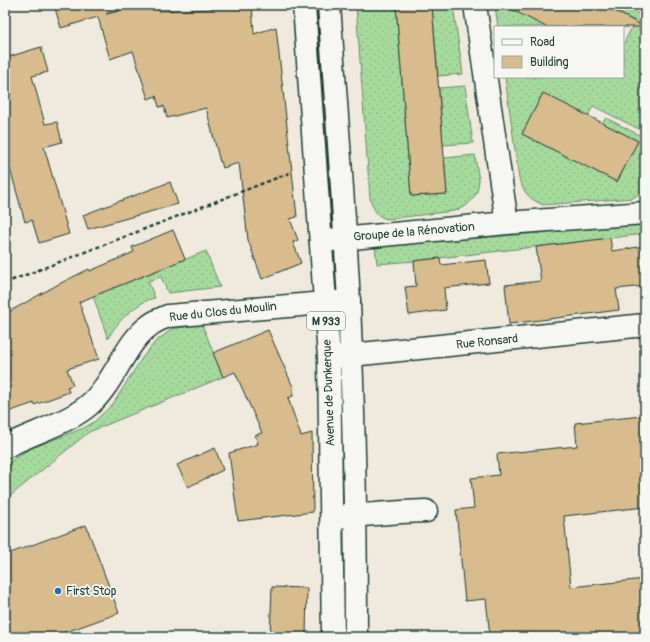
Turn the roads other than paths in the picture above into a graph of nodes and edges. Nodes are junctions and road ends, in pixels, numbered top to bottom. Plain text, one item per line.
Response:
1 (304, 5) edge
2 (329, 5) edge
3 (475, 5) edge
4 (645, 213) edge
5 (507, 223) junction
6 (344, 239) junction
7 (320, 241) junction
8 (349, 301) junction
9 (325, 302) junction
10 (645, 325) edge
11 (351, 355) junction
12 (329, 358) junction
13 (5, 447) edge
14 (426, 512) dead end
15 (356, 515) junction
16 (332, 517) junction
17 (333, 637) edge
18 (356, 637) edge

1 - 7 main road, Avenue de Dunkerque / M 933
2 - 6 main road, Avenue de Dunkerque / M 933
3 - 5 main road
4 - 5 main road, Groupe de la Rénovation
5 - 6 main road, Groupe de la Rénovation
6 - 7 main road, Groupe de la Rénovation
6 - 8 main road, Avenue de Dunkerque / M 933
7 - 9 main road, Avenue de Dunkerque / M 933
8 - 9 main road, Rue du Clos du Moulin
8 - 11 main road, Avenue de Dunkerque / M 933
9 - 12 main road, Avenue de Dunkerque / M 933
9 - 13 main road, Rue du Clos du Moulin
10 - 11 main road, Rue Ronsard
11 - 12 main road, Rue Ronsard
11 - 15 main road, Avenue de Dunkerque / M 933
12 - 16 main road, Avenue de Dunkerque / M 933
14 - 15 main road
15 - 16 main road
15 - 18 main road, Avenue de Dunkerque / M 933
16 - 17 main road, Avenue de Dunkerque / M 933

